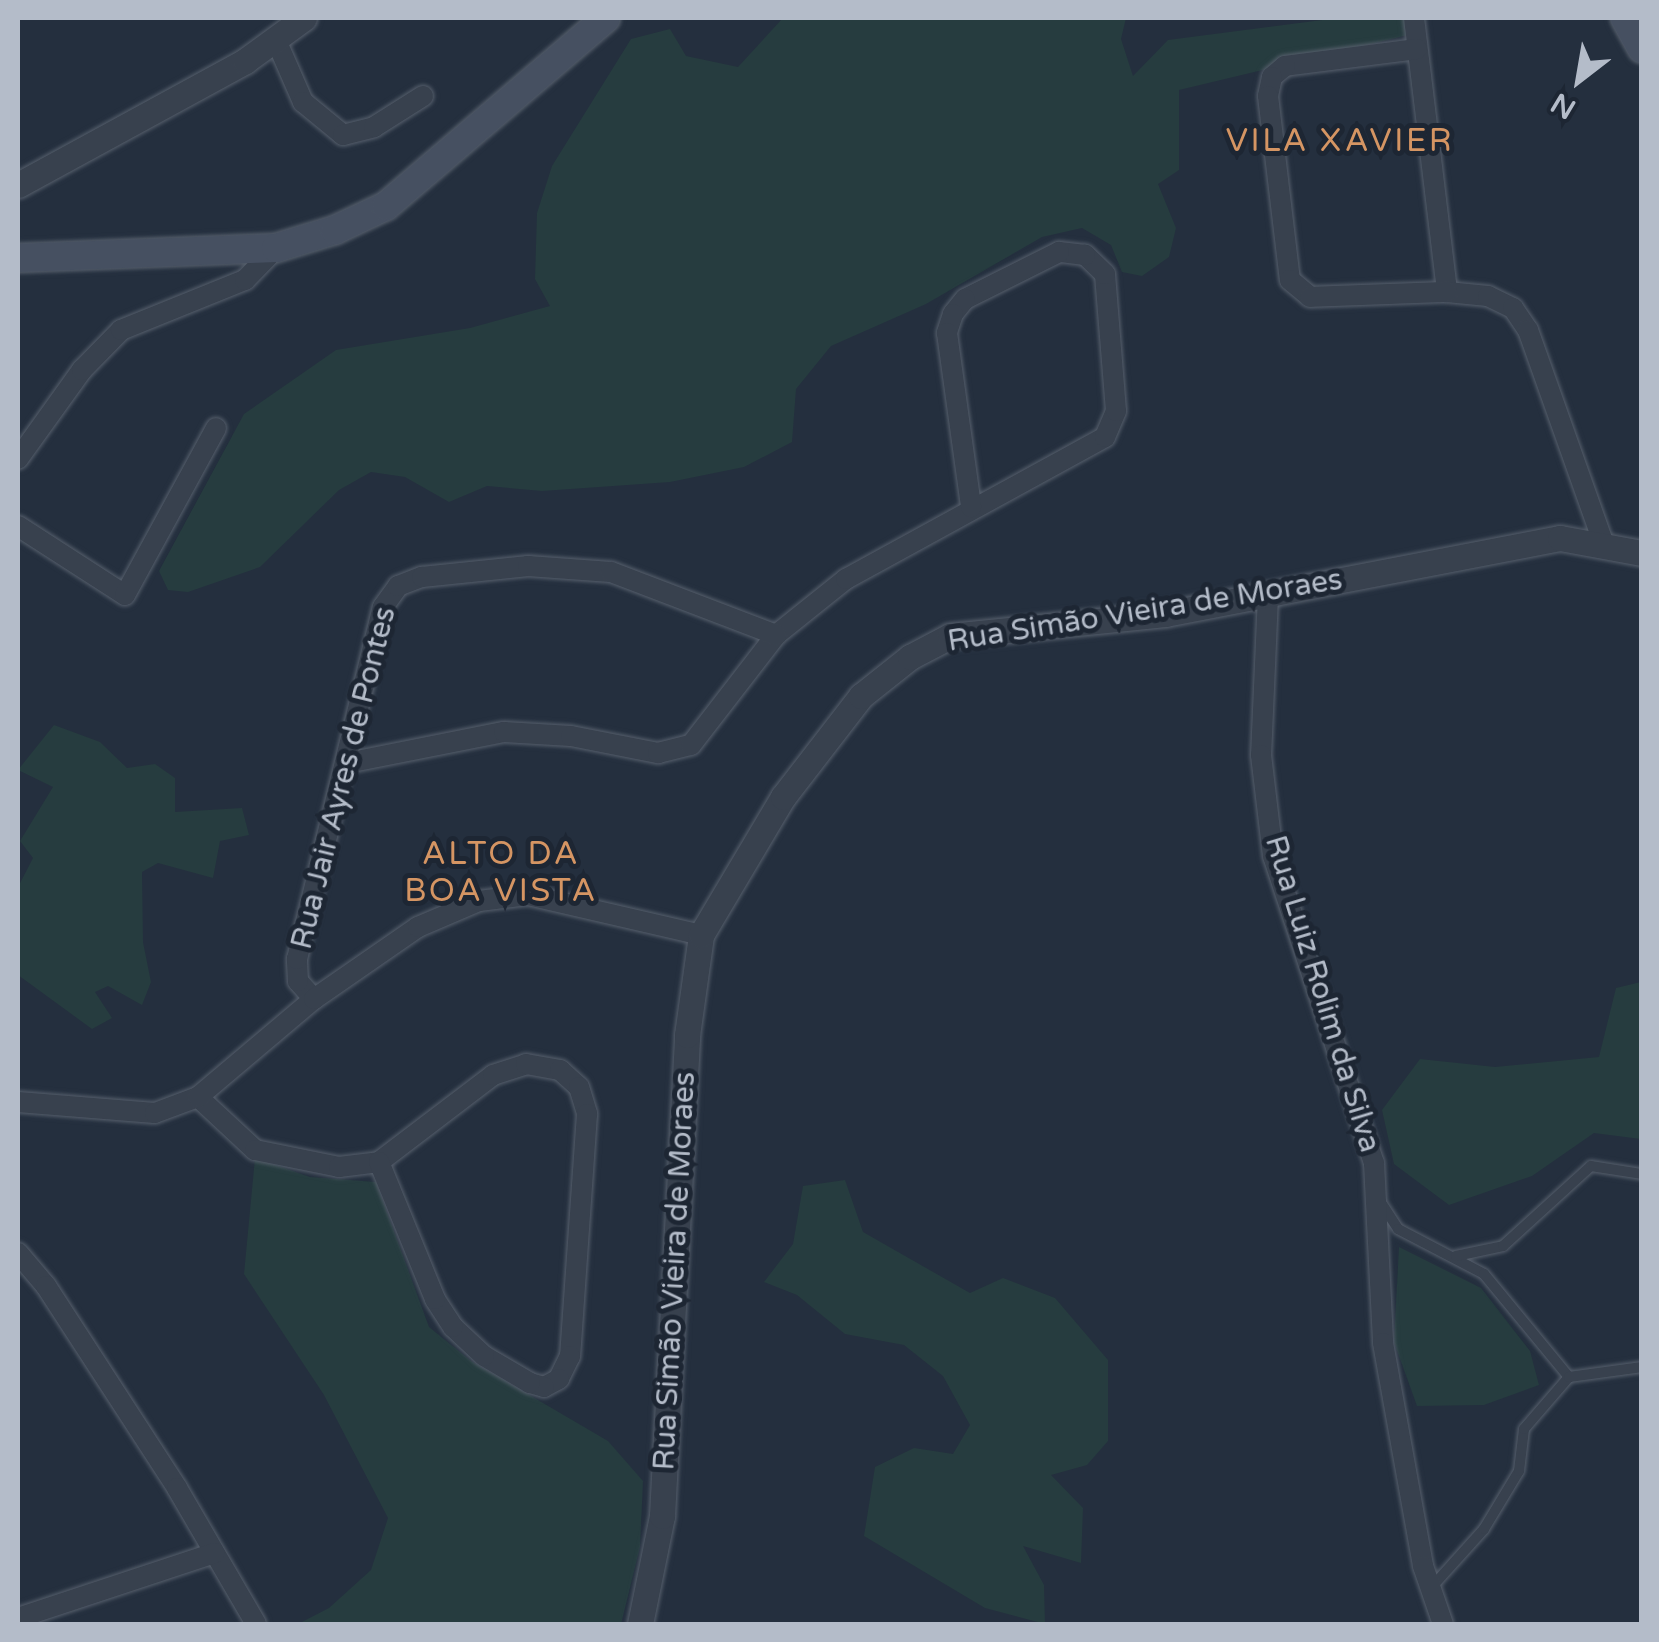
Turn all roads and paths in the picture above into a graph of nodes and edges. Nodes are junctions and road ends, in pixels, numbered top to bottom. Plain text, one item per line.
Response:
1 (304, 18) edge
2 (606, 18) edge
3 (1414, 18) edge
4 (1625, 18) edge
5 (276, 40) junction
6 (1417, 49) junction
7 (1642, 49) edge
8 (423, 96) dead end
9 (18, 185) edge
10 (276, 248) junction
11 (18, 258) edge
12 (1447, 292) junction
13 (216, 428) dead end
14 (18, 459) edge
15 (971, 506) junction
16 (18, 526) edge
17 (1603, 542) junction
18 (1642, 554) edge
19 (1268, 596) junction
20 (776, 634) junction
21 (347, 763) junction
22 (701, 935) junction
23 (314, 999) junction
24 (198, 1097) junction
25 (18, 1102) edge
26 (379, 1162) junction
27 (1642, 1174) edge
28 (1378, 1198) junction
29 (18, 1253) edge
30 (1455, 1257) junction
31 (1642, 1367) edge
32 (1569, 1377) junction
33 (215, 1553) junction
34 (1430, 1588) junction
35 (33, 1618) edge
36 (256, 1624) edge
37 (640, 1624) edge
38 (1443, 1624) edge

1 - 5 street
2 - 10 main road
3 - 6 street
4 - 7 main road
5 - 8 street
5 - 9 street
6 - 12 street
6 - 12 street
10 - 11 main road
10 - 14 street
12 - 17 street
13 - 16 street
15 - 15 street
15 - 20 street
17 - 18 street, Rua Simão Vieira de Moraes
17 - 19 street, Rua Simão Vieira de Moraes
19 - 22 street, Rua Simão Vieira de Moraes
19 - 28 street, Rua Luiz Rolim da Silva
20 - 21 street
20 - 21 street, Rua Jair Ayres de Pontes
21 - 23 street, Rua Jair Ayres de Pontes
22 - 23 street
22 - 37 street, Rua Simão Vieira de Moraes
23 - 24 street
24 - 25 street
24 - 26 street
26 - 26 street
27 - 30 lane
28 - 30 lane
28 - 34 street, Rua Luiz Rolim da Silva
29 - 33 street
30 - 32 lane
31 - 32 lane
32 - 34 lane
33 - 35 street
33 - 36 street
34 - 38 street, Rua Luiz Rolim da Silva

